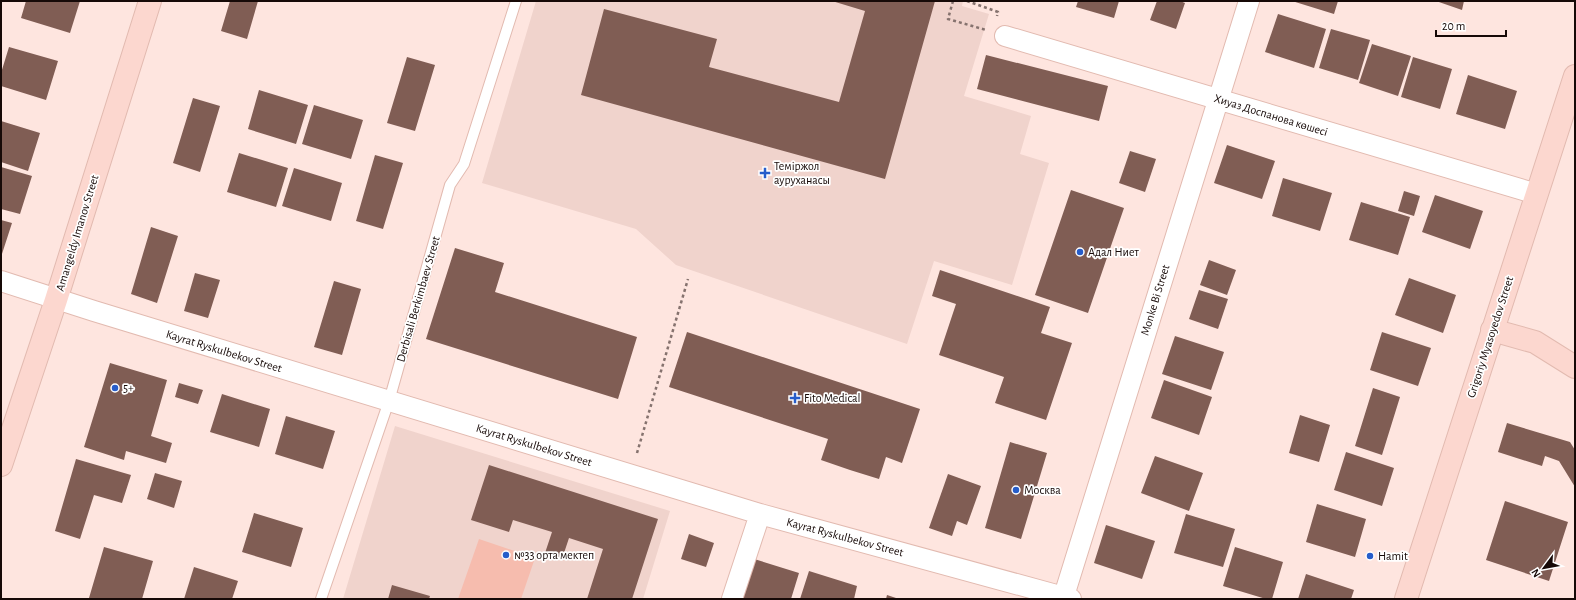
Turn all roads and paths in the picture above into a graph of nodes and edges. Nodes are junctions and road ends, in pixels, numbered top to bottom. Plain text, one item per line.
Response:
1 (150, 1) edge
2 (516, 1) edge
3 (952, 1) edge
4 (967, 1) edge
5 (1249, 1) edge
6 (999, 34) junction
7 (1575, 76) edge
8 (1219, 99) junction
9 (1537, 194) junction
10 (688, 279) dead end
11 (1, 281) edge
12 (56, 300) junction
13 (1492, 330) junction
14 (1575, 367) edge
15 (389, 401) junction
16 (1, 465) edge
17 (631, 475) junction
18 (760, 514) junction
19 (1066, 598) edge
20 (321, 599) edge
21 (732, 599) edge
22 (1406, 599) edge

1 - 12 main road, Amangeldy Imanov Street
2 - 15 lane, Derbisali Berkimbaev Street
3 - 6 path
4 - 6 path
5 - 8 street, Monke Bi Street
6 - 8 street, Хиуаз Доспанова көшесі
7 - 9 main road, Grigoriy Myasoyedov Street
8 - 9 street, Хиуаз Доспанова көшесі
8 - 19 street, Monke Bi Street
9 - 13 main road, Grigoriy Myasoyedov Street
10 - 17 path
11 - 12 street, Kayrat Ryskulbekov Street
12 - 15 street, Kayrat Ryskulbekov Street
12 - 16 main road, Amangeldy Imanov Street
13 - 14 main road
13 - 22 main road, Grigoriy Myasoyedov Street
15 - 17 street, Kayrat Ryskulbekov Street
15 - 20 lane, Derbisali Berkimbaev Street
17 - 18 street, Kayrat Ryskulbekov Street
18 - 19 street, Kayrat Ryskulbekov Street
18 - 21 street

